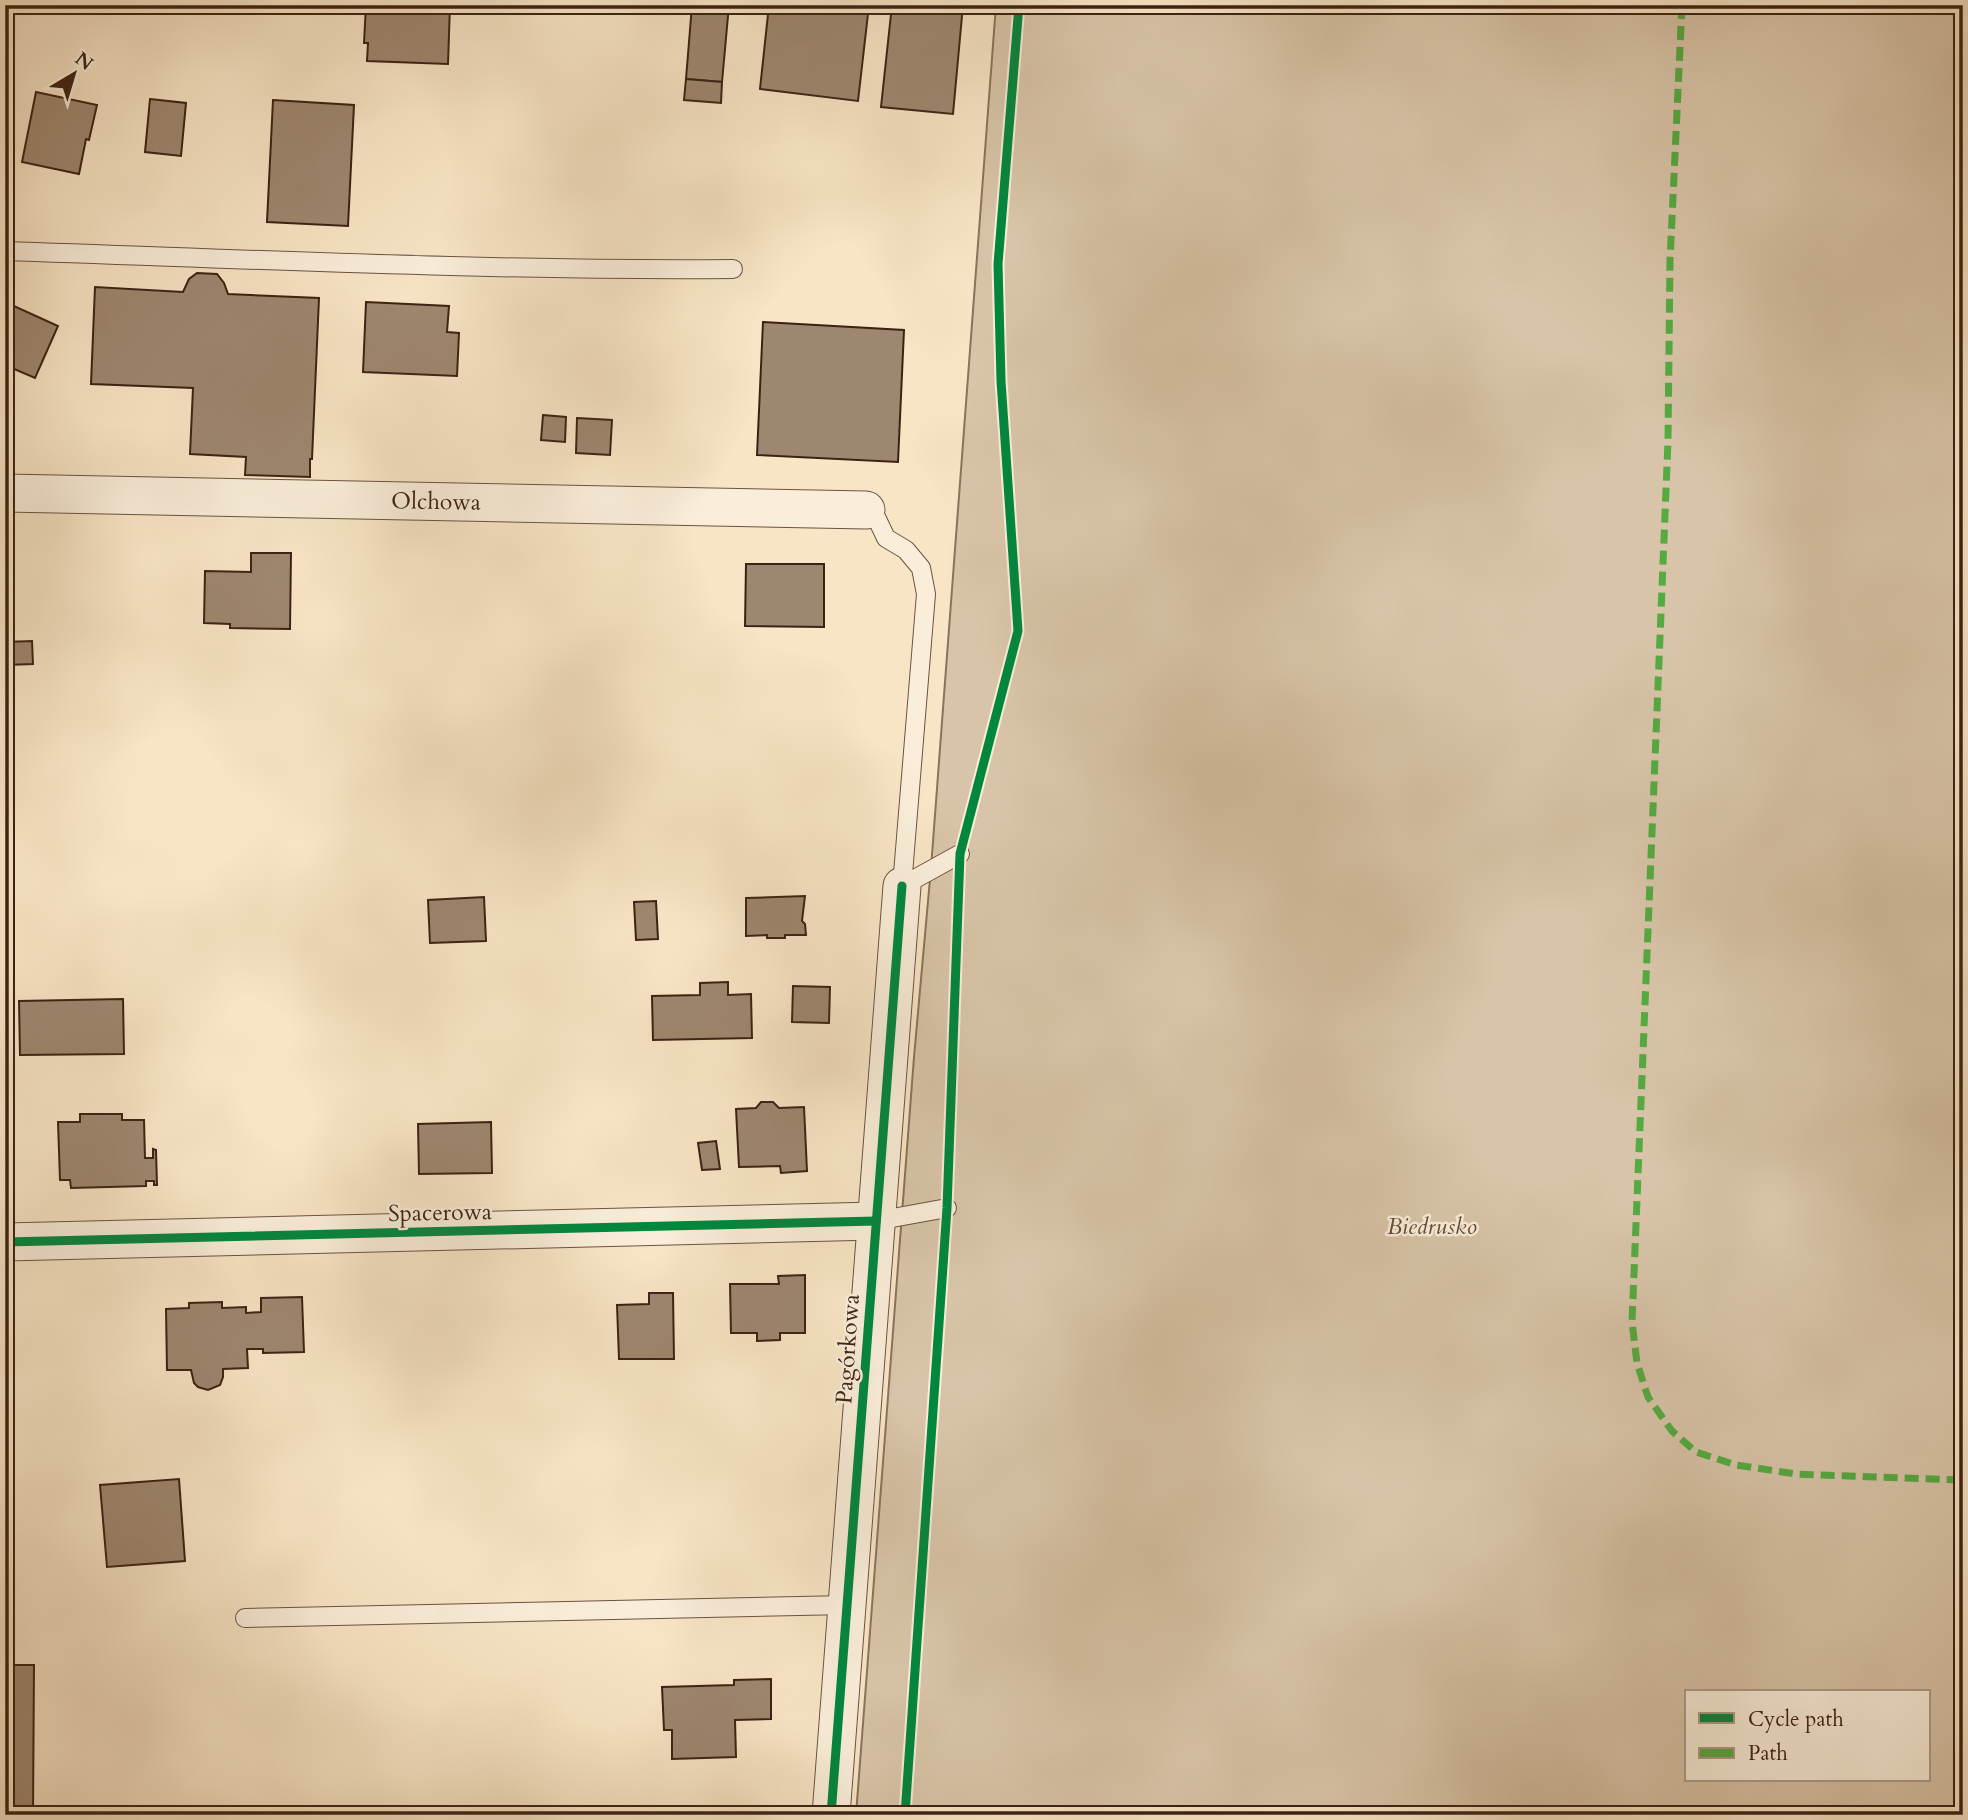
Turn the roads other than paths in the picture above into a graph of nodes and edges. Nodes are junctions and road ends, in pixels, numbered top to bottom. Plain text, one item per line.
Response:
1 (5, 251) edge
2 (733, 270) dead end
3 (5, 492) edge
4 (866, 510) joint
5 (960, 854) dead end
6 (902, 886) junction
7 (947, 1208) dead end
8 (876, 1221) junction
9 (5, 1242) edge
10 (848, 1605) junction
11 (245, 1618) dead end
12 (831, 1815) edge

1 - 2 lane
3 - 4 street, Olchowa
4 - 6 lane
5 - 6 lane
6 - 8 street, Pagórkowa
7 - 8 lane
8 - 9 street, Spacerowa
8 - 10 street, Pagórkowa
10 - 11 lane
10 - 12 street, Pagórkowa

